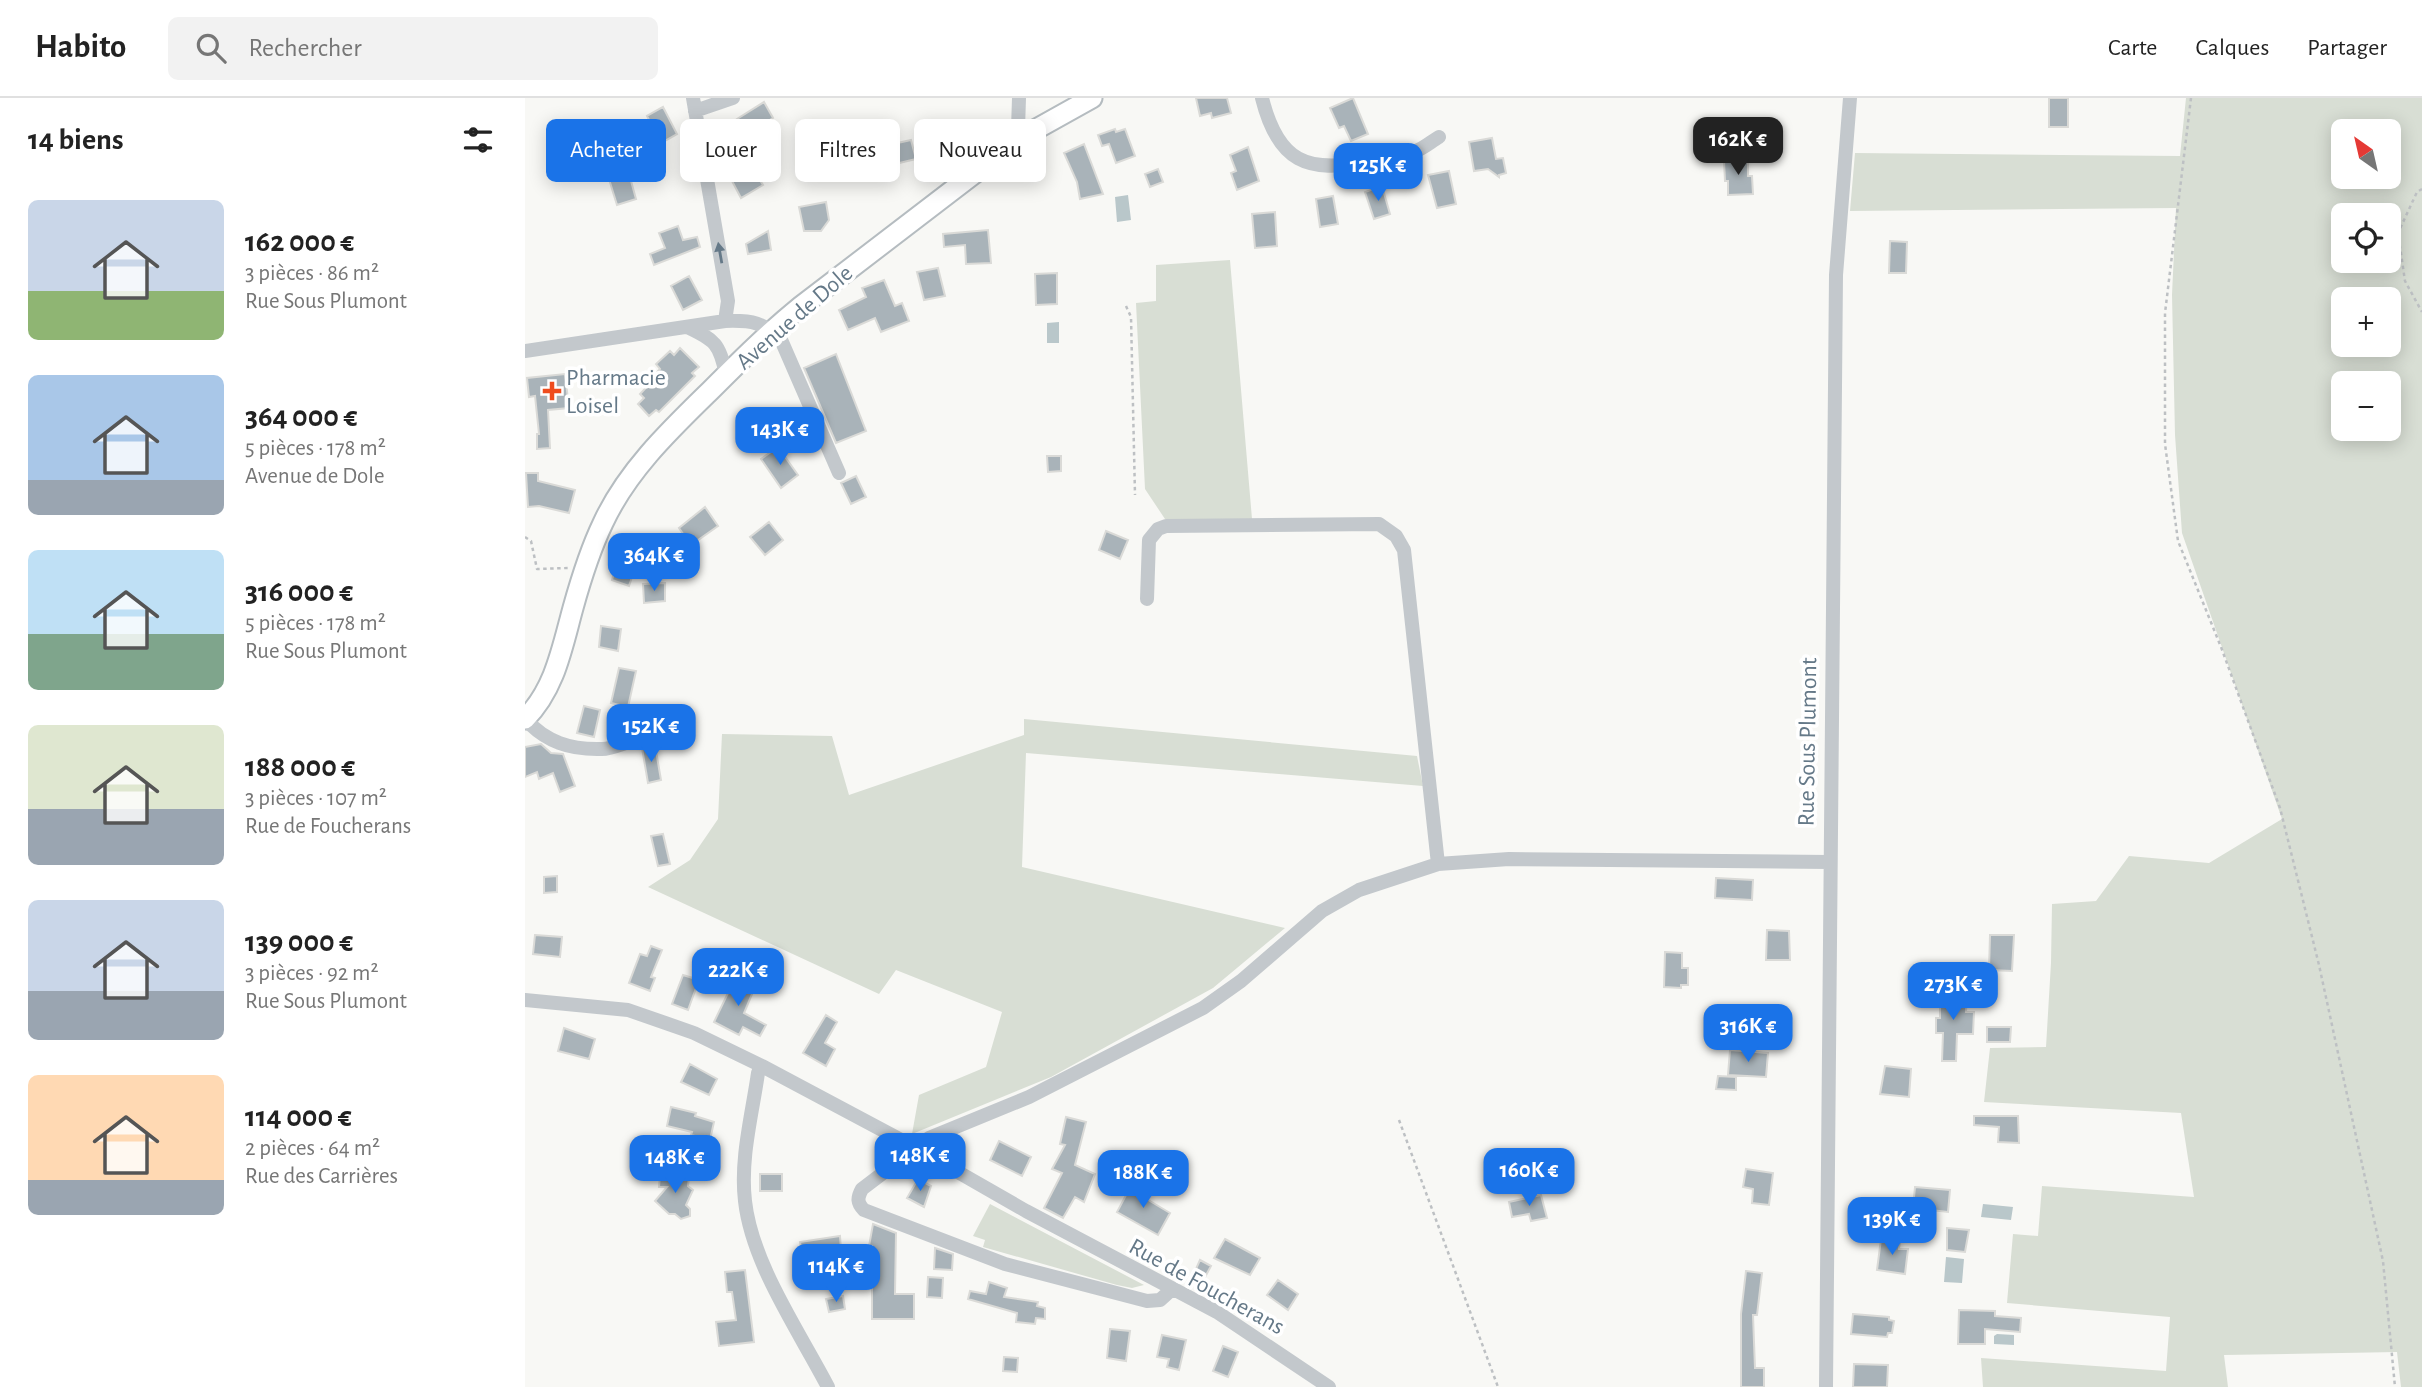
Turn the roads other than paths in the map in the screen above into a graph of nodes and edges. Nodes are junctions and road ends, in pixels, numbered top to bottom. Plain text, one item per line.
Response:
1 (733, 98) edge
2 (1019, 98) edge
3 (1092, 98) edge
4 (1262, 98) edge
5 (1850, 98) edge
6 (694, 105) edge
7 (1018, 119) edge
8 (1046, 123) edge
9 (1439, 136) dead end
10 (960, 182) edge
11 (725, 321) junction
12 (685, 327) junction
13 (772, 330) junction
14 (525, 351) edge
15 (726, 375) junction
16 (839, 473) dead end
17 (1147, 599) dead end
18 (525, 719) edge
19 (635, 740) dead end
20 (1829, 862) junction
21 (1438, 864) junction
22 (525, 1000) edge
23 (762, 1066) junction
24 (916, 1148) junction
25 (1171, 1290) junction
26 (828, 1387) edge
27 (1329, 1387) edge
28 (1826, 1387) edge

1 - 6 street
2 - 7 street
3 - 8 main road, Avenue de Dole
4 - 9 street
5 - 20 street, Rue Sous Plumont
11 -> 6 street
10 - 13 main road, Avenue de Dole
11 - 12 street
11 - 13 street
12 - 14 street
12 - 15 street
13 - 15 main road, Avenue de Dole
13 - 16 street
15 - 18 main road, Avenue de Dole
17 - 21 street
18 - 19 street
20 - 21 street
20 - 28 street, Rue Sous Plumont
21 - 24 street
22 - 23 street, Rue de Foucherans
23 - 24 street, Rue de Foucherans
23 - 26 street
24 - 25 street, Rue de Foucherans
24 - 25 street
25 - 27 street, Rue de Foucherans

